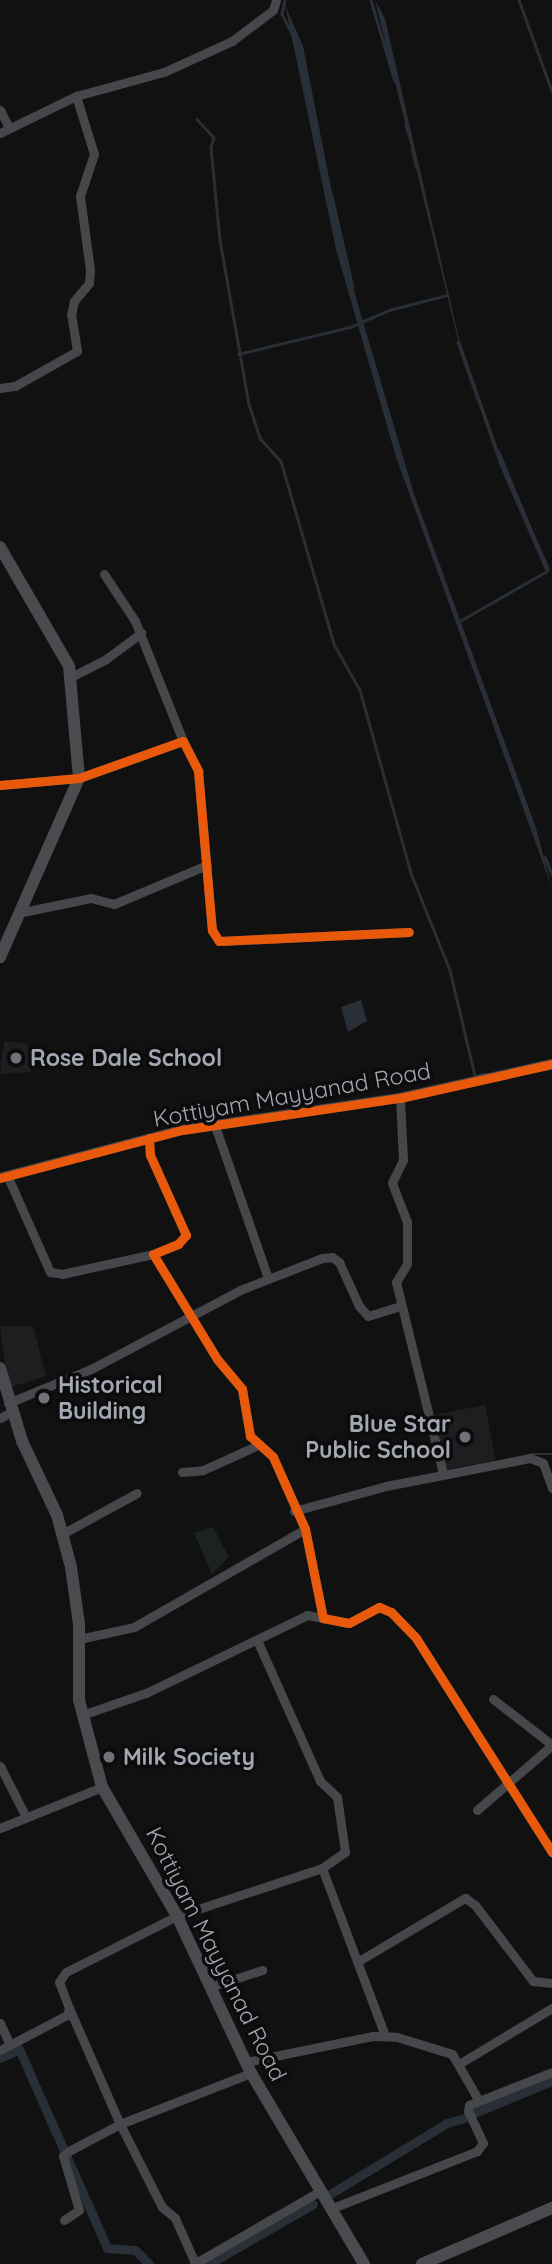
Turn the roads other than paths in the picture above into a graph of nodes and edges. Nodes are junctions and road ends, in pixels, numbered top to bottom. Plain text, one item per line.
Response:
1 (276, 0) edge
2 (76, 96) junction
3 (0, 110) edge
4 (4, 130) edge
5 (0, 388) edge
6 (0, 547) edge
7 (104, 574) dead end
8 (141, 633) junction
9 (71, 677) junction
10 (183, 741) junction
11 (79, 778) junction
12 (0, 785) edge
13 (206, 865) junction
14 (16, 914) junction
15 (409, 932) dead end
16 (0, 957) edge
17 (552, 1064) edge
18 (401, 1098) junction
19 (215, 1126) junction
20 (149, 1138) junction
21 (3, 1177) edge
22 (153, 1254) junction
23 (268, 1278) junction
24 (401, 1306) junction
25 (194, 1317) junction
26 (0, 1368) edge
27 (7, 1411) edge
28 (258, 1445) junction
29 (182, 1472) dead end
30 (443, 1474) junction
31 (552, 1488) edge
32 (137, 1493) dead end
33 (294, 1511) junction
34 (305, 1529) junction
35 (62, 1534) junction
36 (323, 1618) junction
37 (79, 1639) junction
38 (257, 1640) junction
39 (493, 1699) dead end
40 (82, 1715) junction
41 (552, 1745) edge
42 (0, 1766) edge
43 (510, 1785) junction
44 (102, 1787) junction
45 (477, 1810) dead end
46 (26, 1817) junction
47 (0, 1828) edge
48 (552, 1852) edge
49 (322, 1868) junction
50 (177, 1916) junction
51 (358, 1962) junction
52 (262, 1970) dead end
53 (210, 1987) junction
54 (550, 1987) edge
55 (69, 2008) junction
56 (552, 2008) edge
57 (0, 2023) edge
58 (385, 2036) junction
59 (10, 2045) junction
60 (0, 2050) edge
61 (459, 2064) junction
62 (249, 2067) junction
63 (552, 2072) edge
64 (479, 2101) junction
65 (120, 2124) junction
66 (320, 2191) junction
67 (552, 2208) edge
68 (331, 2209) junction
69 (64, 2220) dead end
70 (195, 2263) edge
71 (364, 2264) edge
72 (422, 2264) edge

1 - 2 street
2 - 4 street
2 - 5 street
3 - 4 street
6 - 9 main road
7 - 8 street
8 - 9 street
8 - 10 street
9 - 11 main road
10 - 11 street
10 - 13 street
11 - 12 street
11 - 14 main road
13 - 14 street
13 - 15 street
14 - 16 main road
17 - 18 street, Kottiyam Mayyanad Road
18 - 19 street, Kottiyam Mayyanad Road
18 - 24 street
19 - 20 street, Kottiyam Mayyanad Road
19 - 23 street
20 - 21 street, Kottiyam Mayyanad Road
20 - 22 street
21 - 22 street
22 - 25 street
23 - 24 street
23 - 25 street
24 - 30 street
25 - 27 street
25 - 28 street
26 - 27 main road, Kottiyam Mayyanad Road
27 - 35 main road, Kottiyam Mayyanad Road
28 - 29 street
28 - 33 street
30 - 31 street
30 - 33 street
32 - 35 street
33 - 34 street
34 - 36 street
34 - 37 street
35 - 37 main road, Kottiyam Mayyanad Road
36 - 38 street
36 - 43 street
37 - 40 main road, Kottiyam Mayyanad Road
38 - 40 street
38 - 49 street
39 - 41 street
40 - 44 main road, Kottiyam Mayyanad Road
41 - 43 street
42 - 46 street
43 - 45 street
43 - 48 street
44 - 46 street
44 - 50 main road, Kottiyam Mayyanad Road
46 - 47 street
49 - 50 street
49 - 51 street
50 - 53 main road, Kottiyam Mayyanad Road
50 - 55 street
51 - 54 street
51 - 58 street
52 - 53 street
53 - 62 main road, Kottiyam Mayyanad Road
55 - 59 street
55 - 65 street
56 - 61 street
57 - 59 street
58 - 61 street
58 - 62 street
59 - 60 street
61 - 64 street
62 - 65 street
62 - 66 main road, Kottiyam Mayyanad Road
63 - 64 street
64 - 68 street
65 - 69 street
65 - 70 street
66 - 68 main road, Kottiyam Mayyanad Road
66 - 70 street
67 - 72 main road
68 - 71 main road, Kottiyam Mayyanad Road

